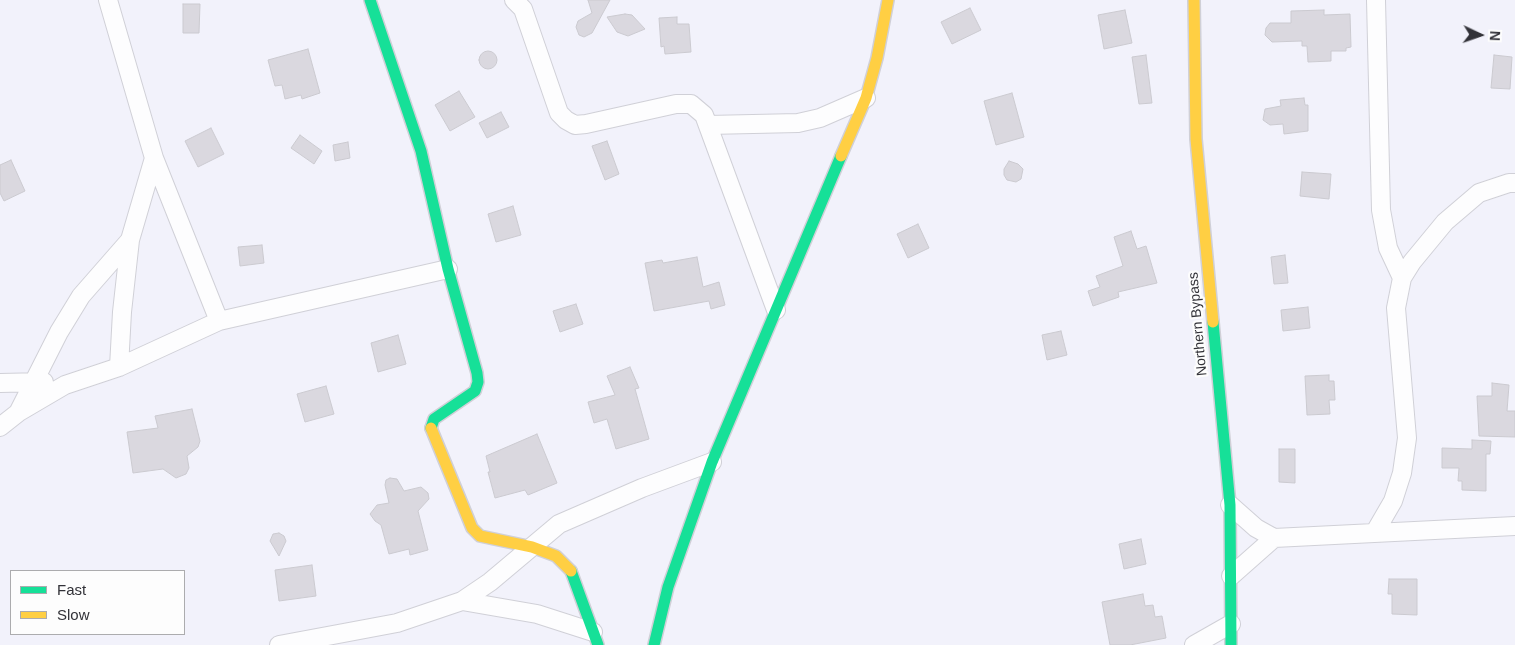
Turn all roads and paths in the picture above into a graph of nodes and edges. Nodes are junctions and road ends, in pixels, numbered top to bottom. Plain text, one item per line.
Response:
1 (108, 0) edge
2 (370, 0) edge
3 (514, 0) edge
4 (888, 0) edge
5 (1194, 0) edge
6 (1376, 0) edge
7 (866, 98) junction
8 (708, 125) junction
9 (154, 158) junction
10 (1515, 183) edge
11 (130, 240) junction
12 (448, 269) junction
13 (1402, 278) junction
14 (776, 310) junction
15 (219, 321) junction
16 (120, 367) junction
17 (36, 381) junction
18 (0, 383) edge
19 (65, 385) junction
20 (19, 412) junction
21 (0, 427) edge
22 (712, 462) junction
23 (1230, 506) junction
24 (1515, 526) edge
25 (1376, 532) junction
26 (1274, 538) junction
27 (532, 547) junction
28 (1231, 576) junction
29 (462, 601) junction
30 (1231, 624) junction
31 (595, 638) edge
32 (279, 645) edge
33 (654, 645) edge
34 (1194, 645) edge
35 (1232, 645) edge

1 - 9 street
2 - 12 street
3 - 8 street
4 - 7 street
5 - 23 street, Northern Bypass
6 - 13 street
7 - 8 street
7 - 14 street
8 - 14 street
9 - 11 street
9 - 15 street
10 - 13 street
11 - 16 street
11 - 17 street
12 - 15 street
12 - 27 street
13 - 25 street
14 - 22 street
15 - 16 street
16 - 19 street
17 - 18 street
17 - 19 street
17 - 20 street
19 - 20 street
20 - 21 street
22 - 27 street
22 - 33 street
23 - 26 street
23 - 28 street, Northern Bypass
24 - 25 street
25 - 26 street
26 - 28 street
27 - 29 street
27 - 31 street
28 - 30 street, Northern Bypass
29 - 31 street
29 - 32 street
30 - 34 street
30 - 35 street, Northern Bypass

